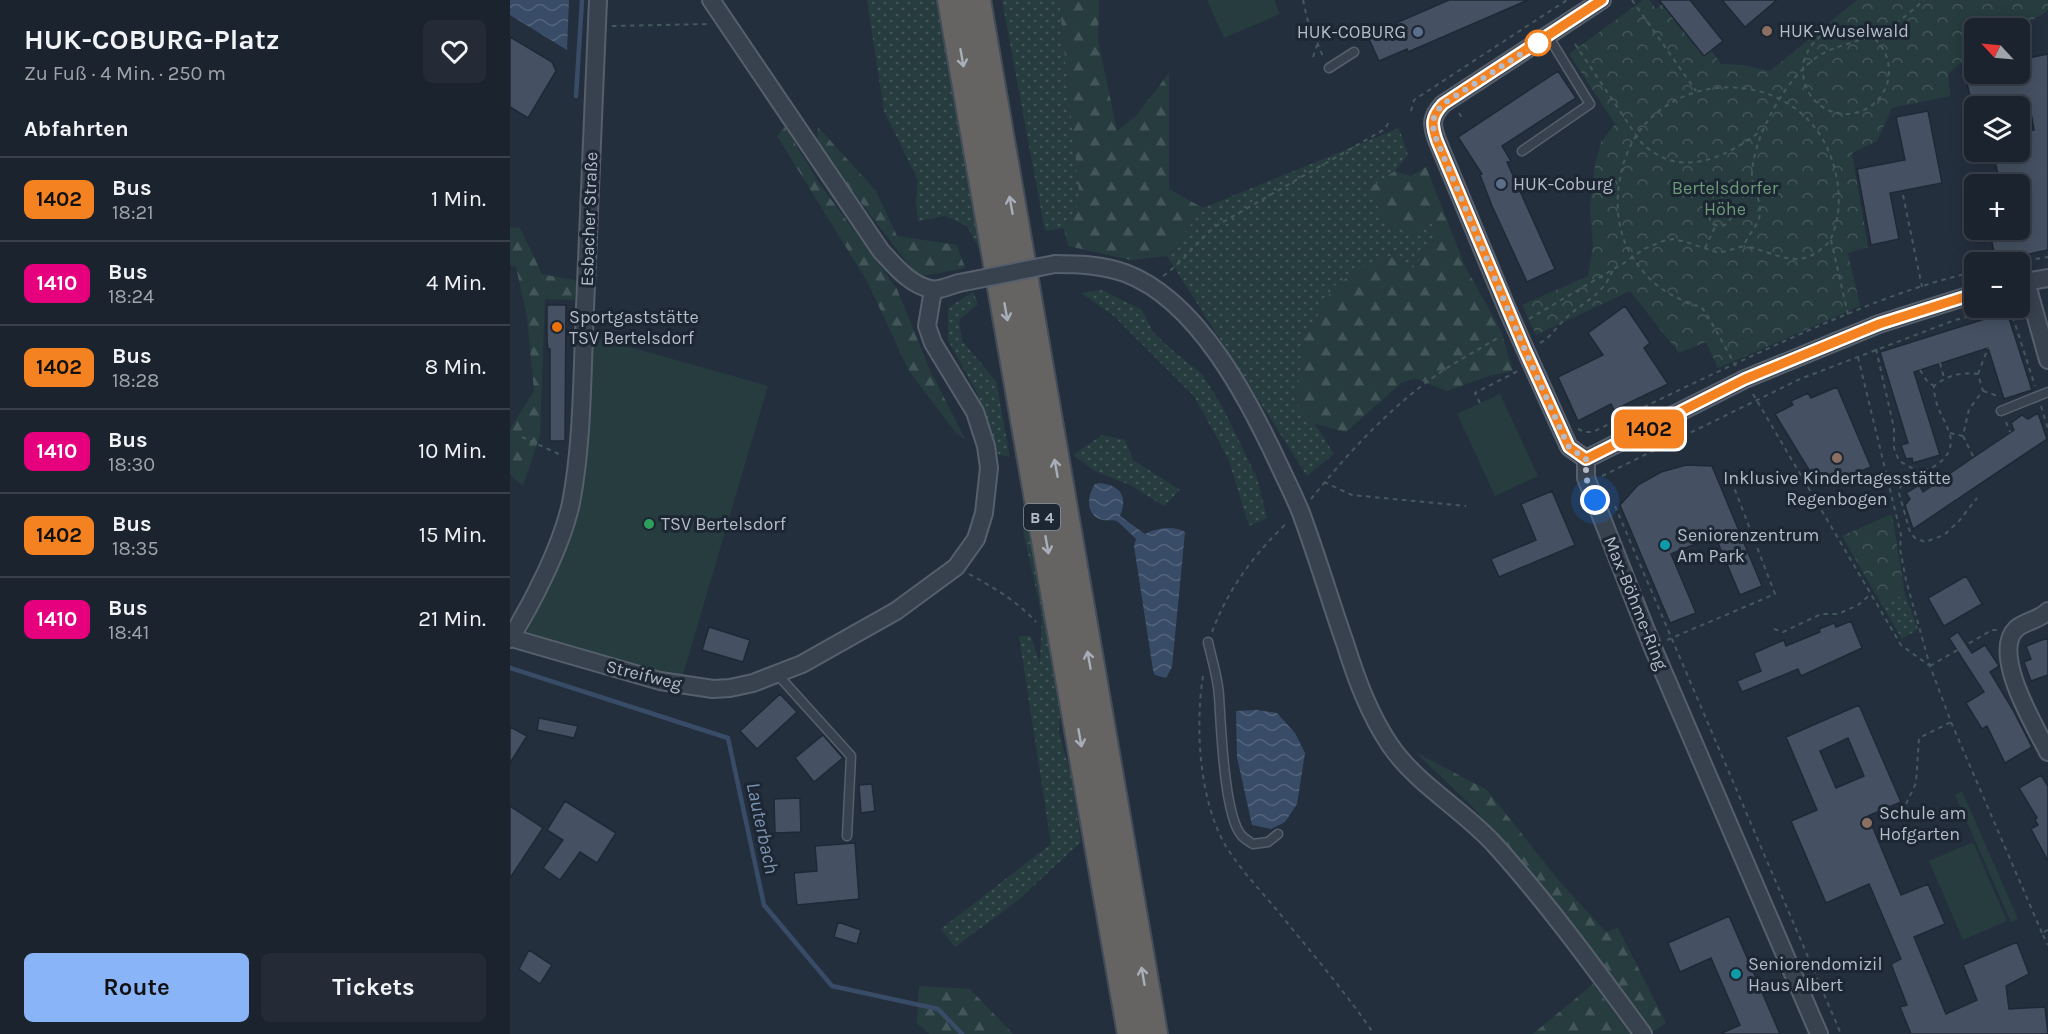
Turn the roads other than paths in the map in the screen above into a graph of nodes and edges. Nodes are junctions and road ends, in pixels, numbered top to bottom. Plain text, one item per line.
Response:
1 (598, 0) edge
2 (711, 0) edge
3 (952, 0) edge
4 (976, 0) edge
5 (1602, 0) edge
6 (1548, 36) junction
7 (1354, 52) dead end
8 (1329, 68) road end
9 (1522, 152) dead end
10 (2048, 278) edge
11 (2030, 281) edge
12 (933, 290) junction
13 (1964, 297) edge
14 (2030, 306) edge
15 (2048, 360) edge
16 (2048, 392) edge
17 (2001, 411) dead end
18 (1586, 459) junction
19 (2048, 611) edge
20 (510, 639) edge
21 (1208, 642) road end
22 (778, 675) junction
23 (2048, 752) edge
24 (1278, 834) dead end
25 (847, 836) dead end
26 (1132, 1034) edge
27 (1153, 1034) edge
28 (1643, 1034) edge
29 (1819, 1034) edge

1 - 20 street, Esbacher Straße
2 - 12 street
3 -> 26 highway, B 4
27 -> 4 highway, B 4
5 - 6 street
6 - 9 lane
6 - 18 street, bridge
7 - 8 lane
10 - 11 street
12 - 22 street, Streifweg
12 - 28 street, bridge
13 - 18 street
14 - 15 street
16 - 17 lane
18 - 29 street, Max-Böhme-Ring
19 - 23 street
20 - 22 street, Streifweg
21 - 24 lane
22 - 25 lane

